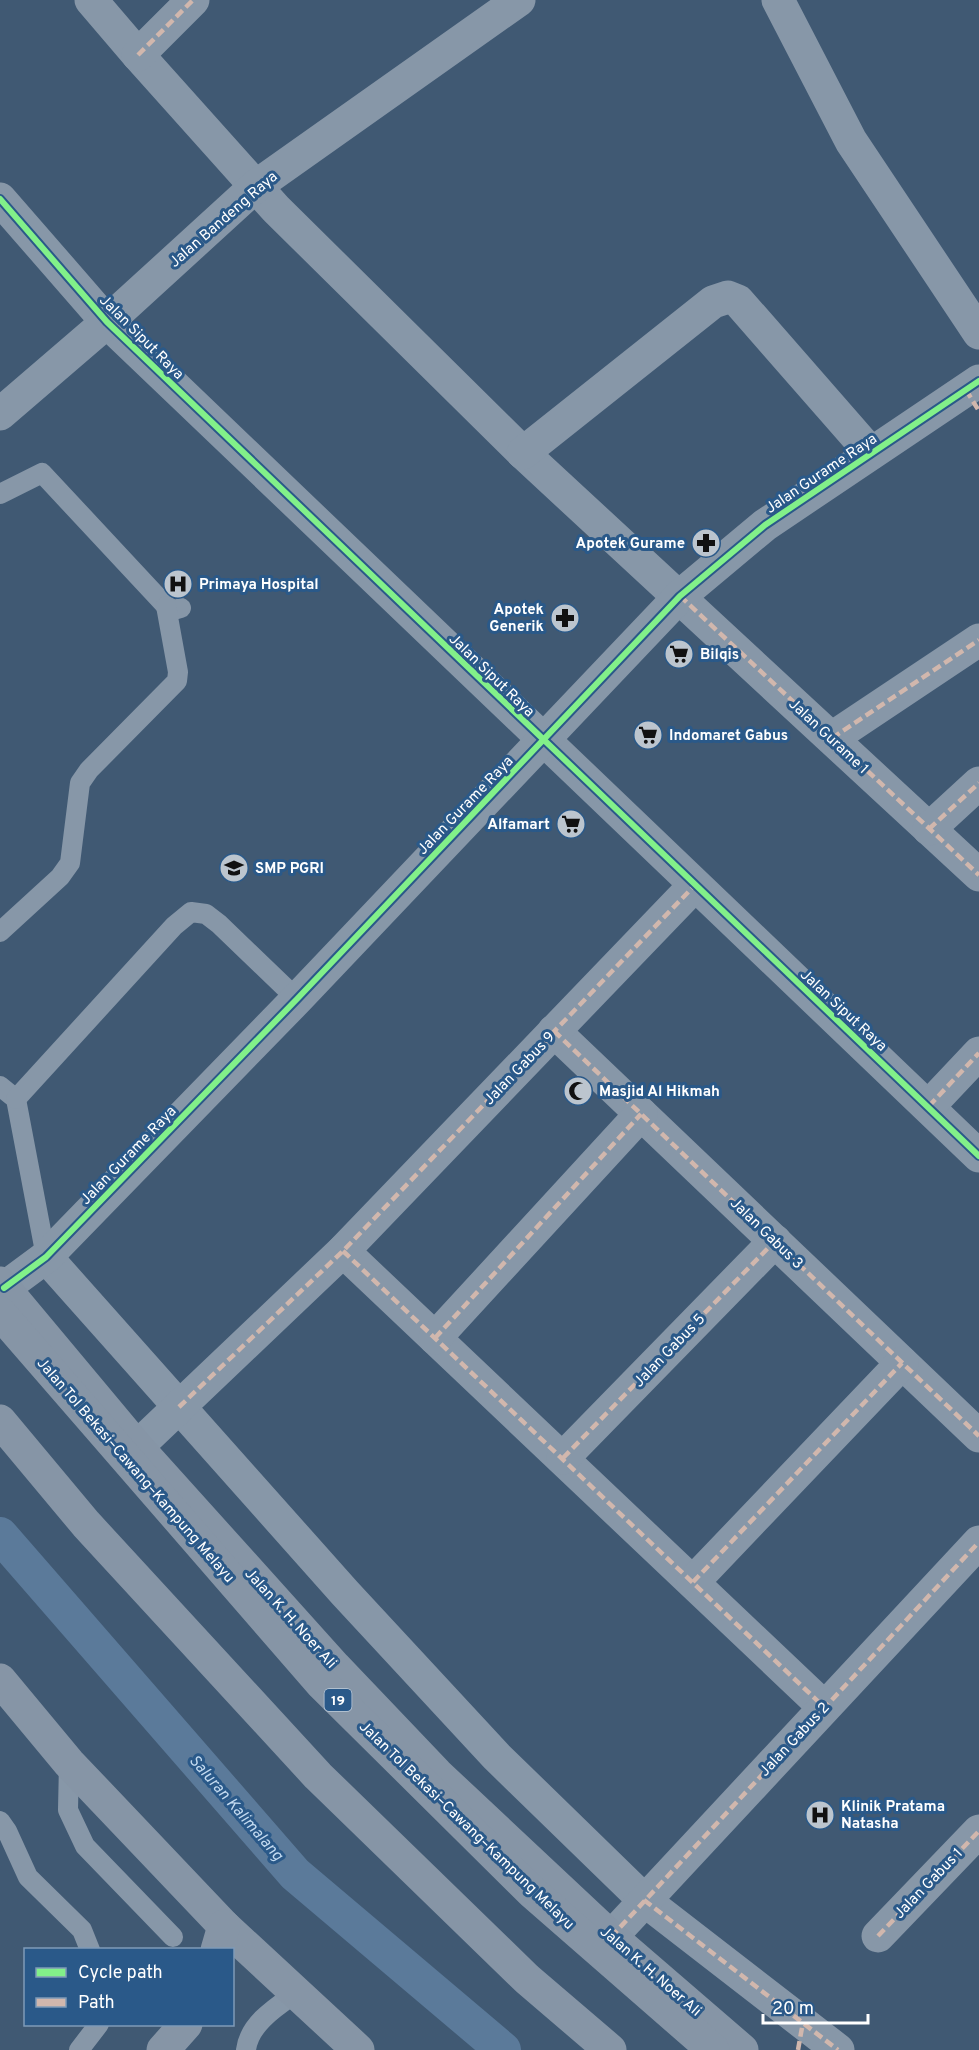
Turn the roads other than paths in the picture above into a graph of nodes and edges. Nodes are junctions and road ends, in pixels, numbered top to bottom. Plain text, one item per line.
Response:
1 (92, 0) edge
2 (193, 0) edge
3 (519, 0) edge
4 (778, 0) edge
5 (138, 55) junction
6 (256, 186) junction
7 (0, 198) edge
8 (107, 322) junction
9 (979, 333) edge
10 (975, 394) edge
11 (0, 414) edge
12 (523, 453) junction
13 (871, 453) junction
14 (1, 492) edge
15 (680, 597) junction
16 (979, 640) edge
17 (832, 738) junction
18 (543, 741) junction
19 (979, 783) edge
20 (929, 829) junction
21 (979, 875) edge
22 (695, 885) junction
23 (0, 932) edge
24 (297, 999) junction
25 (554, 1031) junction
26 (979, 1053) edge
27 (0, 1086) edge
28 (16, 1099) junction
29 (928, 1106) junction
30 (641, 1114) junction
31 (979, 1156) edge
32 (775, 1241) junction
33 (343, 1251) junction
34 (46, 1257) junction
35 (1, 1295) edge
36 (435, 1338) junction
37 (902, 1363) junction
38 (179, 1407) junction
39 (0, 1421) edge
40 (979, 1436) edge
41 (137, 1447) junction
42 (563, 1458) junction
43 (979, 1542) edge
44 (693, 1582) junction
45 (0, 1680) edge
46 (824, 1707) junction
47 (69, 1763) junction
48 (0, 1821) edge
49 (979, 1831) edge
50 (644, 1900) junction
51 (878, 1936) dead end
52 (173, 1937) dead end
53 (611, 1937) junction
54 (221, 1938) edge
55 (89, 1948) edge
56 (296, 1993) junction
57 (98, 2026) edge
58 (185, 2026) edge
59 (801, 2036) edge
60 (78, 2050) edge
61 (163, 2050) edge
62 (246, 2050) edge
63 (358, 2050) edge
64 (610, 2050) edge
65 (713, 2050) edge
66 (742, 2050) edge
67 (838, 2050) edge

1 - 5 street, Jalan Gurame 1
2 - 5 street
3 - 6 street, Jalan Bandeng Raya
4 - 9 street
5 - 6 street, Jalan Gurame 1
6 - 8 street, Jalan Bandeng Raya
6 - 12 street, Jalan Gurame 1
7 - 8 street, Jalan Siput Raya
8 - 11 street, Jalan Bandeng Raya
8 - 18 street, Jalan Siput Raya
10 - 13 street, Jalan Gurame Raya
12 - 13 street
12 - 15 street, Jalan Gurame 1
13 - 15 street, Jalan Gurame Raya
14 - 23 lane
15 - 17 street, Jalan Gurame 1
15 - 18 street, Jalan Gurame Raya
16 - 17 street
17 - 20 street, Jalan Gurame 1
18 - 22 street, Jalan Siput Raya
18 - 24 street, Jalan Gurame Raya
19 - 20 street
20 - 21 street, Jalan Gurame 1
22 - 25 street, Jalan Gabus 9
22 - 29 street, Jalan Siput Raya
24 - 28 lane
24 - 34 street, Jalan Gurame Raya
25 - 30 street, Jalan Gabus 3
25 - 33 street, Jalan Gabus 9
26 - 29 street
27 - 28 lane
28 - 34 lane
29 - 31 street, Jalan Siput Raya
30 - 32 street, Jalan Gabus 3
30 - 36 street
32 - 37 street, Jalan Gabus 3
32 - 42 street, Jalan Gabus 5
33 - 36 street
33 - 38 street, Jalan Gabus 9
34 - 35 street, Jalan Gurame Raya
34 - 38 street
35 - 41 main road, Jalan K. H. Noer Ali
35 - 65 main road, Jalan Tol Bekasi–Cawang–Kampung Melayu / 19
36 - 42 street
37 - 40 street, Jalan Gabus 3
37 - 44 street
38 - 41 street, Jalan Gabus 9
38 - 50 street
39 - 64 main road
41 - 53 main road, Jalan K. H. Noer Ali
42 - 44 street
43 - 46 street, Jalan Gabus 2
44 - 46 street
45 - 47 main road
46 - 50 street, Jalan Gabus 2
47 - 52 lane
47 - 54 main road
48 - 55 lane
49 - 51 street, Jalan Gabus 1
50 - 53 street, Jalan Gabus 2
50 - 59 street
53 - 66 main road, Jalan K. H. Noer Ali
54 - 56 main road
56 - 62 lane
56 - 63 main road
57 - 60 lane
58 - 61 main road
59 - 67 street

